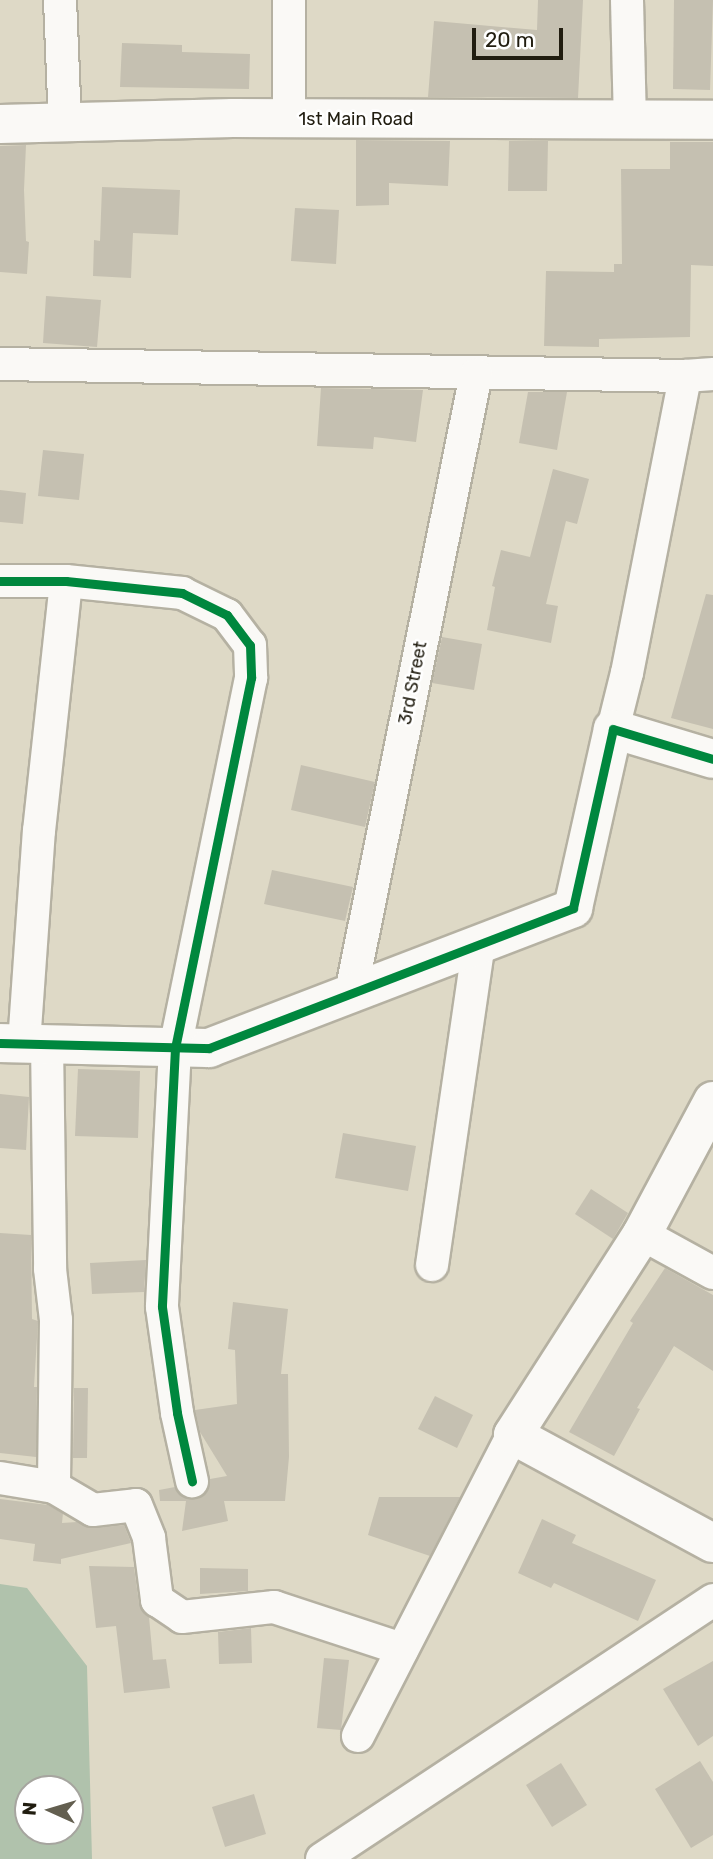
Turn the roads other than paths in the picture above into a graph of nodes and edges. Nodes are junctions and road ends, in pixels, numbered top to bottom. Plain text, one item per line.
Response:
1 (60, 0) edge
2 (289, 0) edge
3 (627, 0) edge
4 (289, 119) junction
5 (630, 119) junction
6 (713, 120) edge
7 (65, 122) junction
8 (0, 124) edge
9 (0, 364) edge
10 (475, 374) junction
11 (699, 375) edge
12 (0, 581) edge
13 (66, 581) junction
14 (613, 729) junction
15 (713, 760) edge
16 (479, 944) junction
17 (351, 993) junction
18 (24, 1044) edge
19 (175, 1048) junction
20 (713, 1101) edge
21 (642, 1234) junction
22 (432, 1265) dead end
23 (713, 1273) edge
24 (513, 1435) junction
25 (0, 1478) edge
26 (192, 1481) dead end
27 (54, 1487) junction
28 (713, 1543) edge
29 (713, 1600) edge
30 (402, 1649) junction
31 (358, 1735) dead end
32 (322, 1859) edge

1 - 7 street
2 - 4 street
3 - 5 street
4 - 5 street, 1st Main Road
4 - 7 street, 1st Main Road
5 - 6 street, 1st Main Road
7 - 8 street, 1st Main Road
9 - 10 street
10 - 11 street
10 - 17 street, 3rd Street
11 - 14 street
12 - 13 street
13 - 18 street
13 - 19 street
14 - 15 street
14 - 16 street
16 - 17 street
16 - 22 street
17 - 19 street
18 - 19 street
18 - 27 street
19 - 26 street
20 - 21 street
21 - 23 street
21 - 24 street
24 - 28 street
24 - 30 street
25 - 27 street
27 - 30 street
29 - 32 street
30 - 31 street

